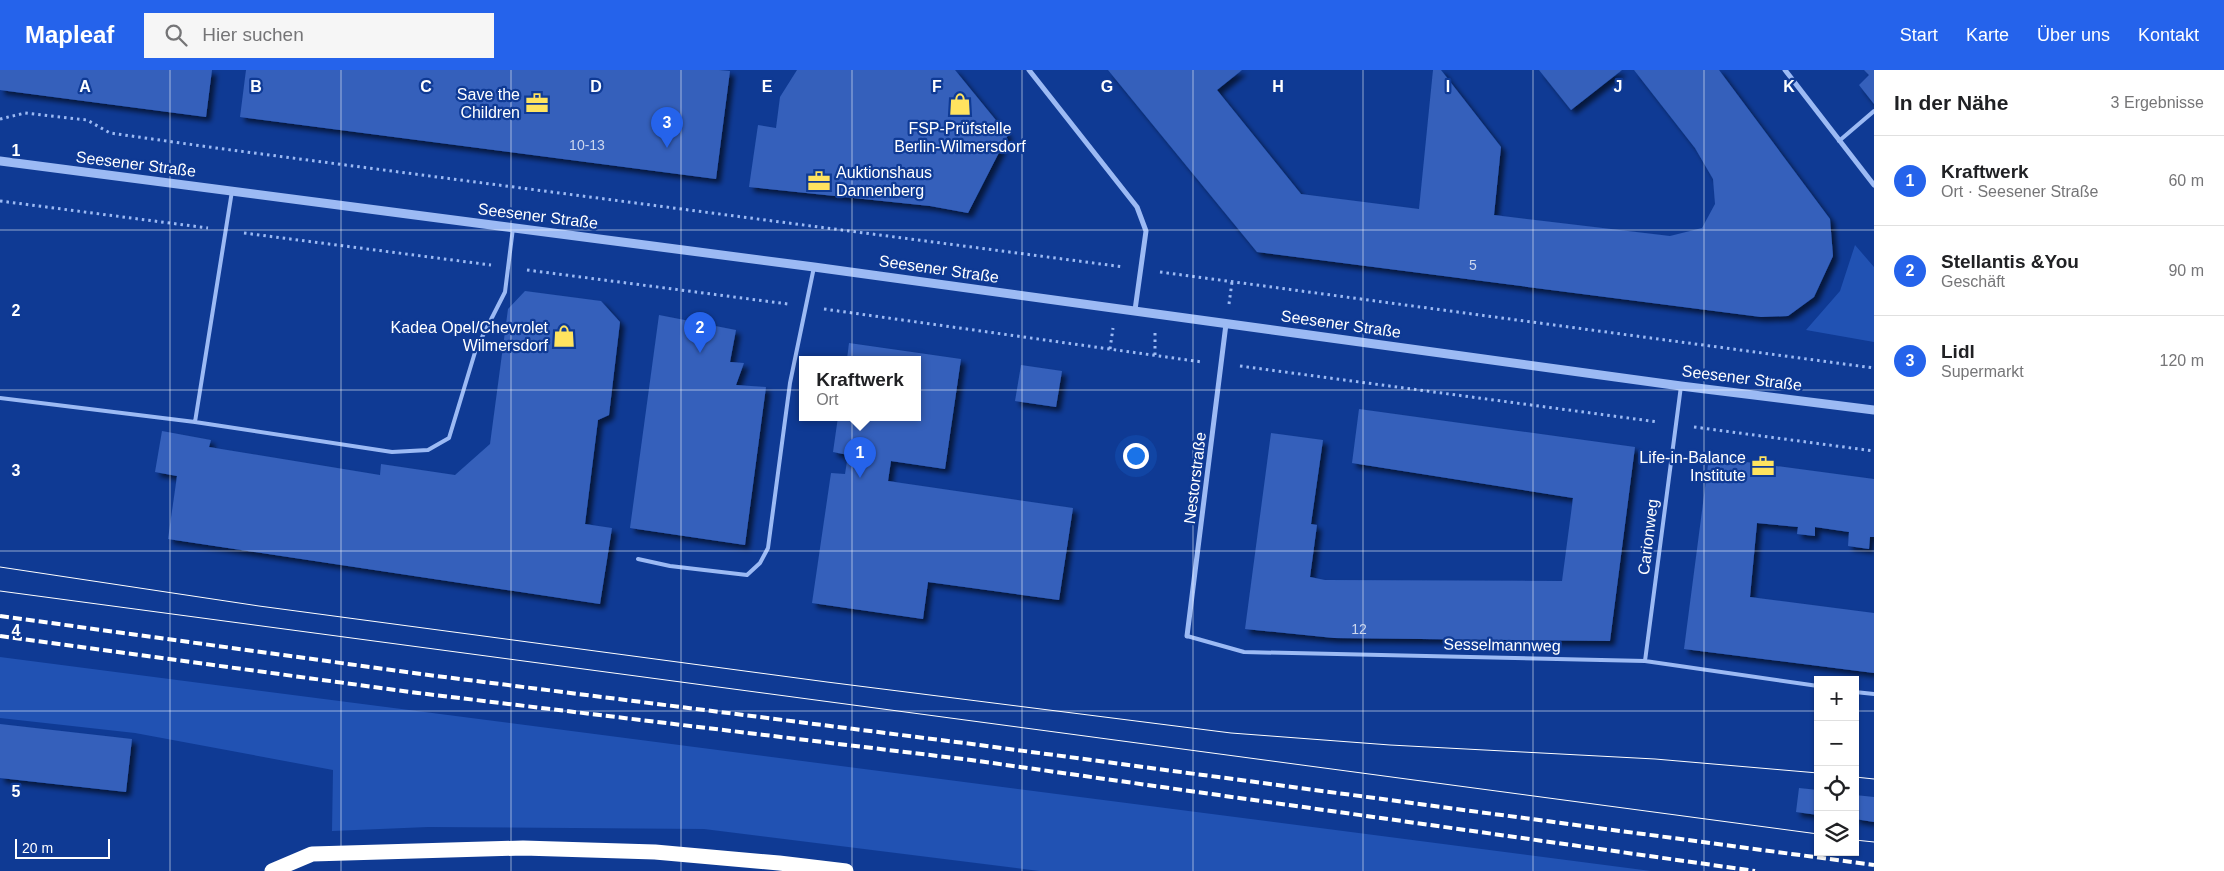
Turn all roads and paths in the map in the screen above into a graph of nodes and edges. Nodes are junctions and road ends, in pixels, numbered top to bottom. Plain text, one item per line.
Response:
1 (1029, 70) edge
2 (1785, 70) edge
3 (1874, 111) edge
4 (0, 119) edge
5 (1838, 141) junction
6 (0, 161) edge
7 (1874, 185) edge
8 (232, 192) junction
9 (0, 201) edge
10 (513, 228) junction
11 (226, 230) junction
12 (1114, 266) dead end
13 (508, 267) junction
14 (814, 267) junction
15 (1170, 273) dead end
16 (1232, 282) junction
17 (1228, 304) dead end
18 (806, 307) junction
19 (1135, 310) junction
20 (1226, 324) junction
21 (1114, 325) dead end
22 (1155, 332) dead end
23 (1110, 349) junction
24 (1154, 355) junction
25 (1203, 362) dead end
26 (1238, 365) dead end
27 (1874, 368) edge
28 (1681, 386) junction
29 (0, 398) edge
30 (1874, 410) edge
31 (194, 422) junction
32 (1676, 424) junction
33 (1874, 451) edge
34 (638, 559) dead end
35 (1187, 636) joint
36 (1645, 661) junction
37 (1814, 685) edge
38 (1859, 692) edge
39 (1874, 694) edge
40 (272, 871) edge
41 (846, 871) edge

1 - 19 street
2 - 5 street
3 - 5 lane
4 - 12 path
5 - 7 street
6 - 8 street, Seesener Straße
8 - 10 street, Seesener Straße
8 - 11 lane
9 - 11 path
10 - 13 lane
10 - 14 street, Seesener Straße
11 - 13 path
11 - 31 lane
13 - 18 path
13 - 31 lane
14 - 18 lane
14 - 19 street, Seesener Straße
15 - 16 path
16 - 17 path
16 - 27 path
18 - 23 path
18 - 34 lane
19 - 20 street, Seesener Straße
20 - 28 street, Seesener Straße
20 - 35 street, Nestorstraße
21 - 23 path
22 - 24 path
23 - 24 path
24 - 25 path
26 - 32 path
28 - 30 street, Seesener Straße
28 - 32 lane, Carionweg
29 - 31 lane
32 - 33 path
32 - 36 lane, Carionweg
35 - 36 lane, Sesselmannweg
36 - 37 lane, Sesselmannweg
38 - 39 lane
40 - 41 highway

